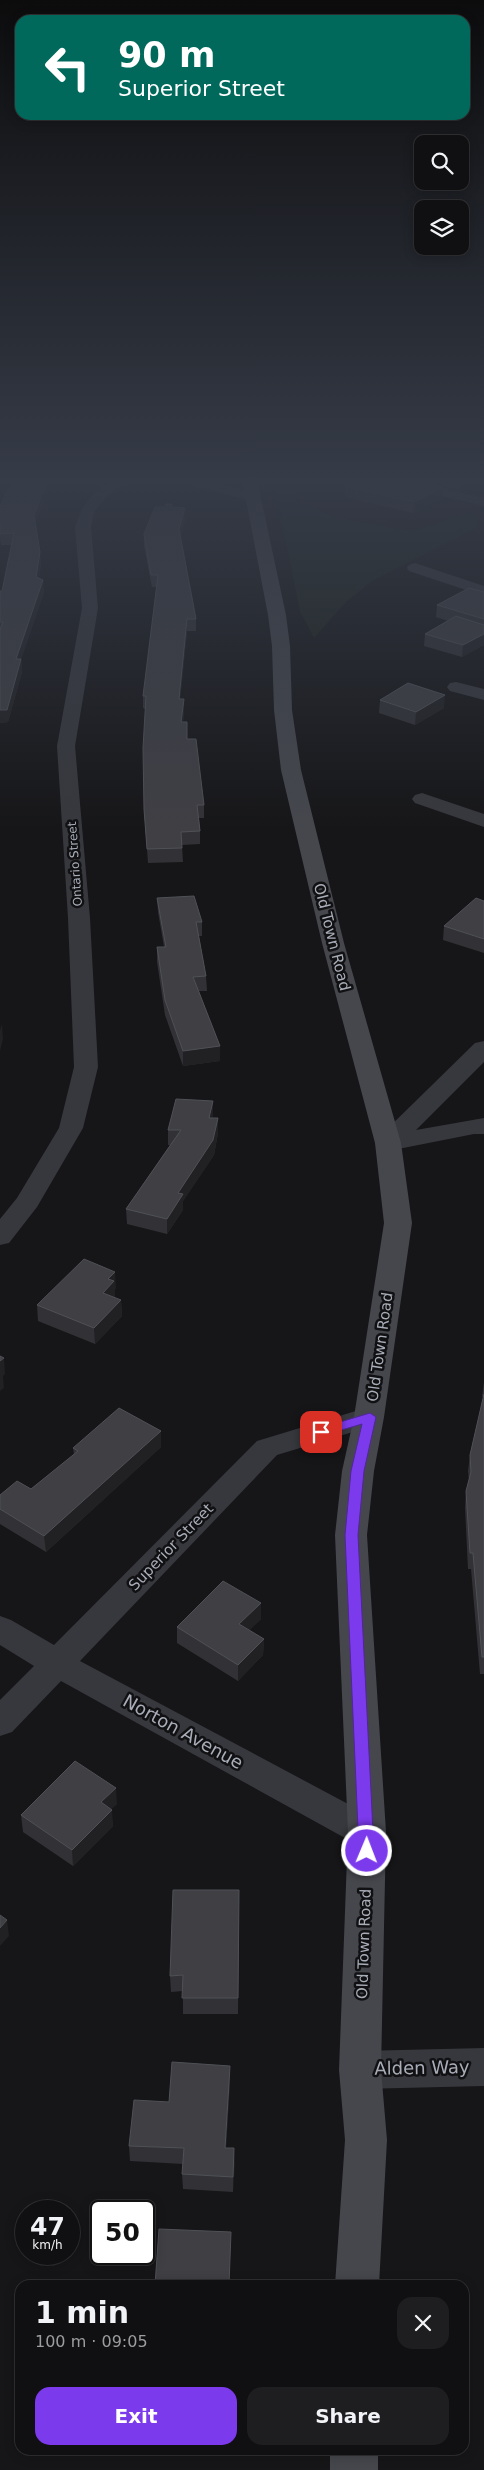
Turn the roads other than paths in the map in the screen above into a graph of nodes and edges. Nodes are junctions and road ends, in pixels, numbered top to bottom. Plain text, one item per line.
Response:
1 (89, 599) edge
2 (274, 599) edge
3 (456, 687) dead end
4 (484, 695) edge
5 (422, 799) dead end
6 (484, 821) edge
7 (484, 1048) edge
8 (484, 1126) edge
9 (388, 1143) junction
10 (0, 1237) edge
11 (370, 1417) junction
12 (0, 1628) edge
13 (58, 1664) junction
14 (0, 1722) edge
15 (367, 1832) junction
16 (484, 2067) edge
17 (360, 2070) junction
18 (357, 2280) edge
19 (354, 2455) edge
20 (354, 2470) edge

1 - 10 street, Ontario Street
2 - 9 main road, Old Town Road
3 - 4 street
5 - 6 street
7 - 9 street
8 - 9 street
9 - 11 main road, Old Town Road
11 - 13 street, Superior Street
11 - 15 main road, Old Town Road
12 - 13 street, Norton Avenue
13 - 14 street, Superior Street
13 - 15 street, Norton Avenue
15 - 17 main road, Old Town Road
16 - 17 street, Alden Way
17 - 18 main road, Old Town Road
19 - 20 main road

